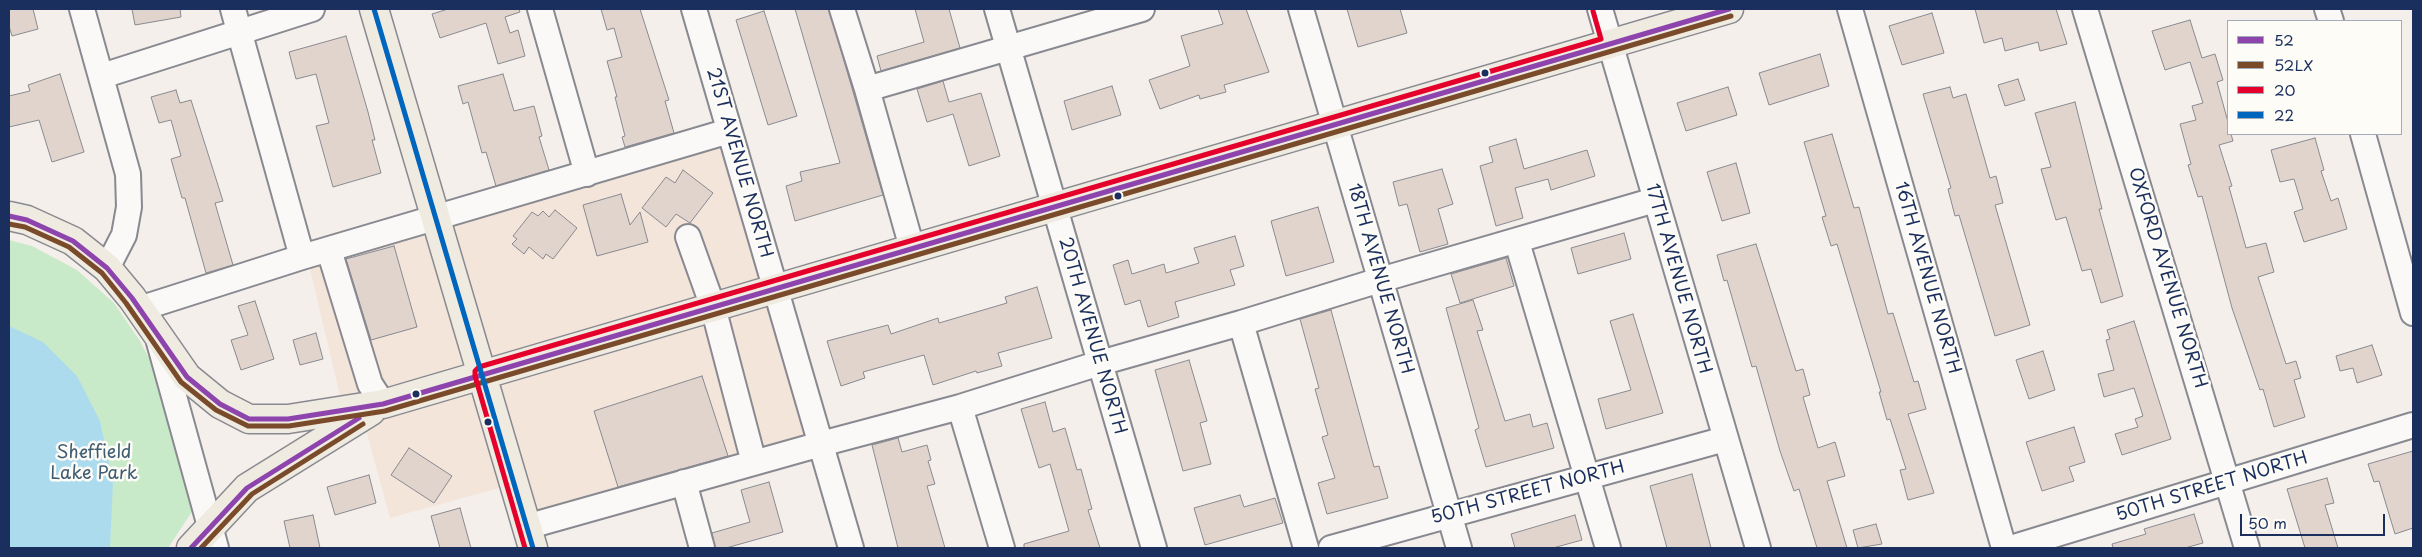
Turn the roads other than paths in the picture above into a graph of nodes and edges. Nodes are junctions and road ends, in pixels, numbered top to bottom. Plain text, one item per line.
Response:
1 (82, 9) edge
2 (234, 9) edge
3 (312, 9) edge
4 (374, 9) edge
5 (540, 9) edge
6 (694, 9) edge
7 (842, 9) edge
8 (997, 9) edge
9 (1142, 9) edge
10 (1301, 9) edge
11 (1600, 9) edge
12 (1729, 9) edge
13 (1850, 9) edge
14 (2085, 9) edge
15 (240, 32) junction
16 (1610, 44) junction
17 (1008, 48) junction
18 (102, 76) junction
19 (867, 89) junction
20 (1335, 124) junction
21 (729, 131) junction
22 (2363, 135) edge
23 (587, 174) junction
24 (1655, 200) junction
25 (1055, 206) junction
26 (9, 216) edge
27 (436, 219) junction
28 (688, 237) dead end
29 (1517, 242) junction
30 (912, 248) junction
31 (329, 250) junction
32 (302, 257) junction
33 (107, 268) junction
34 (1380, 280) junction
35 (775, 289) junction
36 (713, 307) junction
37 (139, 309) junction
38 (2413, 313) edge
39 (1241, 323) junction
40 (158, 338) junction
41 (1100, 363) junction
42 (482, 374) junction
43 (382, 404) junction
44 (960, 407) junction
45 (2413, 425) edge
46 (1725, 439) junction
47 (821, 444) junction
48 (754, 463) junction
49 (1587, 477) junction
50 (684, 482) junction
51 (2228, 482) junction
52 (1449, 514) junction
53 (213, 538) edge
54 (530, 538) edge
55 (191, 548) edge
56 (702, 548) edge
57 (851, 548) edge
58 (1002, 548) edge
59 (1154, 548) edge
60 (1306, 548) edge
61 (1331, 548) edge
62 (1459, 548) edge
63 (1608, 548) edge
64 (1758, 548) edge
65 (2004, 548) edge
66 (2011, 548) edge
67 (2248, 548) edge

1 - 18 street
2 - 15 street
3 - 15 street
4 - 27 main road
5 - 23 street
6 - 21 street, 21ST AVENUE NORTH
7 - 19 street
8 - 17 street, 20TH AVENUE NORTH
9 - 17 street
10 - 20 street, 18TH AVENUE NORTH
11 - 16 street, 17TH AVENUE NORTH
12 - 16 main road
13 - 65 street, 16TH AVENUE NORTH
14 - 51 street, OXFORD AVENUE NORTH
15 - 18 street
15 - 32 street
16 - 20 main road
16 - 24 street, 17TH AVENUE NORTH
17 - 19 street
17 - 25 street, 20TH AVENUE NORTH
18 - 33 street
19 - 30 street
20 - 25 main road
20 - 34 street, 18TH AVENUE NORTH
21 - 23 street
21 - 35 street, 21ST AVENUE NORTH
22 - 38 street
23 - 27 street
24 - 29 street
24 - 46 street, 17TH AVENUE NORTH
25 - 30 main road
25 - 41 street, 20TH AVENUE NORTH
26 - 33 main road
27 - 31 street
27 - 42 main road
28 - 36 street
29 - 34 street
29 - 49 street
30 - 35 main road
31 - 32 street
31 - 43 street
32 - 37 street
33 - 37 main road
34 - 39 street
34 - 52 street, 18TH AVENUE NORTH
35 - 36 main road
35 - 47 street, 21ST AVENUE NORTH
36 - 42 main road
36 - 48 street
37 - 40 main road
39 - 41 street
39 - 60 street
40 - 43 main road
40 - 53 street
41 - 44 street
41 - 59 street, 20TH AVENUE NORTH
42 - 43 main road
42 - 54 main road
43 - 53 main road
44 - 47 street
44 - 58 street
45 - 51 street, 50TH STREET NORTH
46 - 49 street, 50TH STREET NORTH
46 - 64 street, 17TH AVENUE NORTH
47 - 48 street
47 - 57 street, 21ST AVENUE NORTH
48 - 50 street
49 - 52 street, 50TH STREET NORTH
49 - 63 street
50 - 54 street
50 - 56 street
51 - 66 street, 50TH STREET NORTH
51 - 67 street, OXFORD AVENUE NORTH
52 - 61 street, 50TH STREET NORTH
52 - 62 street, 18TH AVENUE NORTH
53 - 55 main road

